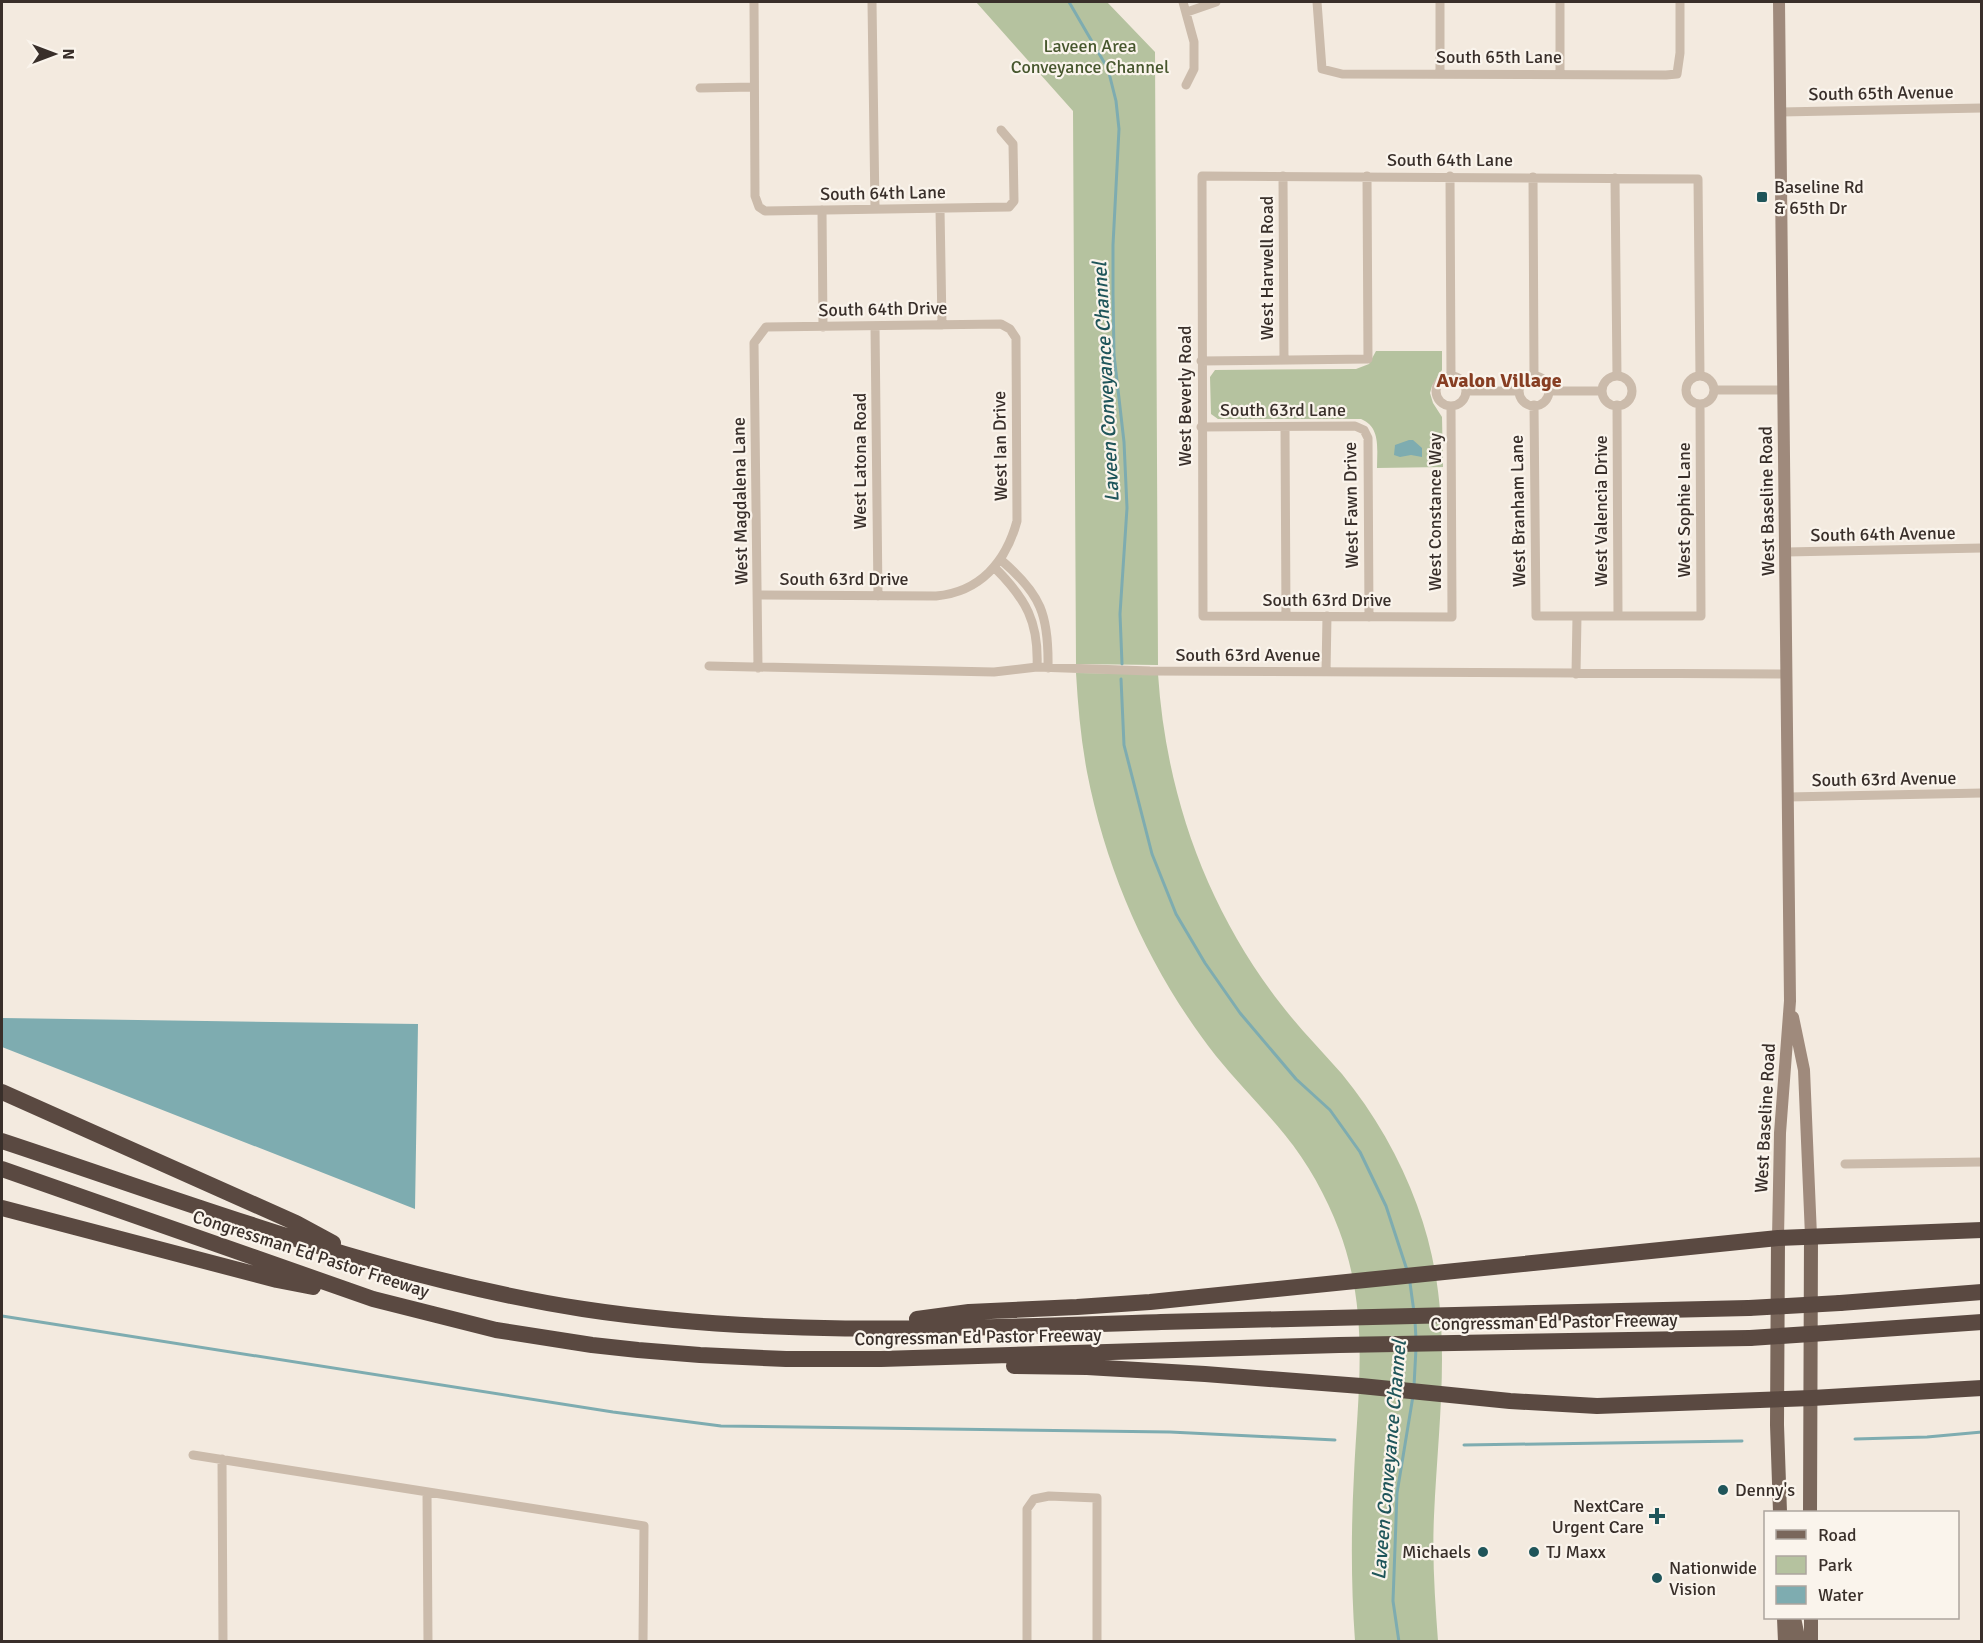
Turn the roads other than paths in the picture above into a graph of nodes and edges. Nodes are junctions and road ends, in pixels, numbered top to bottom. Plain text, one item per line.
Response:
1 (753, 2) edge
2 (872, 2) edge
3 (1183, 2) edge
4 (1216, 2) edge
5 (1317, 2) edge
6 (1440, 2) edge
7 (1560, 2) edge
8 (1680, 2) edge
9 (1779, 2) edge
10 (1187, 12) junction
11 (1440, 73) junction
12 (1560, 74) junction
13 (1186, 85) dead end
14 (754, 87) junction
15 (700, 88) dead end
16 (1982, 108) edge
17 (1780, 112) junction
18 (1001, 130) dead end
19 (1202, 176) joint
20 (1283, 176) junction
21 (1367, 176) junction
22 (1449, 176) junction
23 (1533, 177) junction
24 (1615, 178) junction
25 (1698, 179) joint
26 (875, 209) junction
27 (940, 209) junction
28 (822, 210) junction
29 (942, 325) junction
30 (875, 326) junction
31 (823, 327) junction
32 (1010, 329) joint
33 (758, 334) joint
34 (1284, 360) junction
35 (1201, 361) junction
36 (1451, 376) junction
37 (1534, 376) junction
38 (1617, 376) junction
39 (1700, 376) junction
40 (1714, 390) junction
41 (1784, 390) junction
42 (1519, 391) junction
43 (1548, 391) junction
44 (1602, 391) junction
45 (1466, 392) junction
46 (1700, 404) junction
47 (1534, 405) junction
48 (1617, 405) junction
49 (1451, 406) junction
50 (1201, 427) junction
51 (1285, 427) junction
52 (1364, 430) joint
53 (1982, 548) edge
54 (1786, 552) junction
55 (998, 564) junction
56 (758, 595) junction
57 (878, 596) junction
58 (1203, 616) joint
59 (1286, 616) junction
60 (1327, 616) junction
61 (1577, 616) junction
62 (1618, 616) junction
63 (1369, 617) junction
64 (1452, 617) joint
65 (709, 666) dead end
66 (1037, 667) junction
67 (758, 668) junction
68 (1048, 668) junction
69 (1326, 672) junction
70 (1576, 674) junction
71 (1787, 674) junction
72 (1982, 793) edge
73 (1788, 797) junction
74 (1790, 1001) junction
75 (2, 1092) edge
76 (2, 1141) edge
77 (1982, 1162) edge
78 (1845, 1164) dead end
79 (2, 1169) edge
80 (2, 1208) edge
81 (1982, 1230) edge
82 (1811, 1236) junction
83 (1778, 1238) junction
84 (363, 1259) junction
85 (1982, 1292) edge
86 (373, 1299) junction
87 (1982, 1322) edge
88 (878, 1328) junction
89 (881, 1359) junction
90 (1982, 1388) edge
91 (1812, 1398) junction
92 (1777, 1399) junction
93 (193, 1455) dead end
94 (222, 1460) junction
95 (427, 1492) junction
96 (1780, 1511) edge
97 (1810, 1511) edge
98 (1784, 1619) edge
99 (1794, 1619) edge
100 (1811, 1619) edge
101 (224, 1641) edge
102 (428, 1641) edge
103 (643, 1641) edge
104 (1027, 1641) edge
105 (1097, 1641) edge
106 (1785, 1641) edge
107 (1799, 1641) edge
108 (1811, 1641) edge

1 - 14 street
2 - 26 street
3 - 10 street
4 - 10 street
5 - 11 street, South 65th Lane
6 - 11 street
7 - 12 street
8 - 12 street, South 65th Lane
9 - 17 main road, West Baseline Road
10 - 13 street
11 - 12 street, South 65th Lane
14 - 15 street
14 - 28 street, South 64th Lane
16 - 17 street, South 65th Avenue
17 - 41 main road, West Baseline Road
18 - 27 street, South 64th Lane
19 - 20 street, South 64th Lane
19 - 35 street, West Beverly Road
20 - 21 street, South 64th Lane
20 - 34 street, West Harwell Road
21 - 22 street, South 64th Lane
21 - 34 street
22 - 23 street, South 64th Lane
22 - 36 street, West Constance Way
23 - 24 street, South 64th Lane
23 - 37 street
24 - 25 street, South 64th Lane
24 - 38 street, West Valencia Drive
25 - 39 street, West Sophie Lane
26 - 27 street, South 64th Lane
26 - 28 street, South 64th Lane
27 - 29 street
28 - 31 street
29 - 30 street, South 64th Drive
29 - 32 street, South 64th Drive
30 - 31 street, South 64th Drive
30 - 57 street, West Latona Road
31 - 33 street, South 64th Drive
32 - 55 street, West Ian Drive
33 - 56 street, West Magdalena Lane
34 - 35 street
35 - 50 street, West Beverly Road
36 - 45 street
36 - 49 street, West Constance Way
37 - 42 street
37 - 43 street
38 - 44 street
38 - 48 street, West Valencia Drive
39 - 40 street
39 - 46 street, West Sophie Lane
40 - 41 street
40 - 46 street
41 - 54 main road, West Baseline Road
42 - 45 street
42 - 47 street
43 - 44 street
43 - 47 street
44 - 48 street
45 - 49 street
46 - 62 street, West Sophie Lane
47 - 61 street, West Branham Lane
48 - 62 street, West Valencia Drive
49 - 64 street, West Constance Way
50 - 51 street, South 63rd Lane
50 - 58 street, West Beverly Road
51 - 52 street, South 63rd Lane
51 - 59 street
52 - 63 street, West Fawn Drive
53 - 54 street, South 64th Avenue
54 - 71 main road, West Baseline Road
55 - 57 street, South 63rd Drive
55 - 66 street
55 - 68 street
56 - 57 street, South 63rd Drive
56 - 67 street, West Magdalena Lane
58 - 59 street, South 63rd Drive
59 - 60 street, South 63rd Drive
60 - 63 street, South 63rd Drive
60 - 69 street
61 - 62 street
61 - 70 street
63 - 64 street, South 63rd Drive
65 - 67 street, South 63rd Avenue
66 - 67 street, South 63rd Avenue
66 - 68 street, South 63rd Avenue
68 - 69 street, South 63rd Avenue
69 - 70 street, South 63rd Avenue
70 - 71 street, South 63rd Avenue
71 - 73 main road, West Baseline Road
72 - 73 street, South 63rd Avenue
73 - 74 main road, West Baseline Road
74 - 82 main road, West Baseline Road
74 - 83 main road, West Baseline Road
75 - 84 highway
76 - 84 highway, Congressman Ed Pastor Freeway
77 - 78 street
79 - 86 highway, Congressman Ed Pastor Freeway
80 - 86 highway
81 - 82 highway
82 - 83 highway
82 - 91 main road
83 - 88 highway
83 - 92 main road
84 - 88 highway, Congressman Ed Pastor Freeway
85 - 88 highway, Congressman Ed Pastor Freeway, bridge
86 - 89 highway, Congressman Ed Pastor Freeway
87 - 89 highway, Congressman Ed Pastor Freeway, bridge
89 - 92 highway
90 - 91 highway
91 - 92 highway
91 - 97 main road
92 - 96 main road
93 - 94 street
94 - 95 street
94 - 101 street
95 - 102 street
95 - 103 street
98 - 106 main road
99 - 107 main road
100 - 108 main road
104 - 105 street

